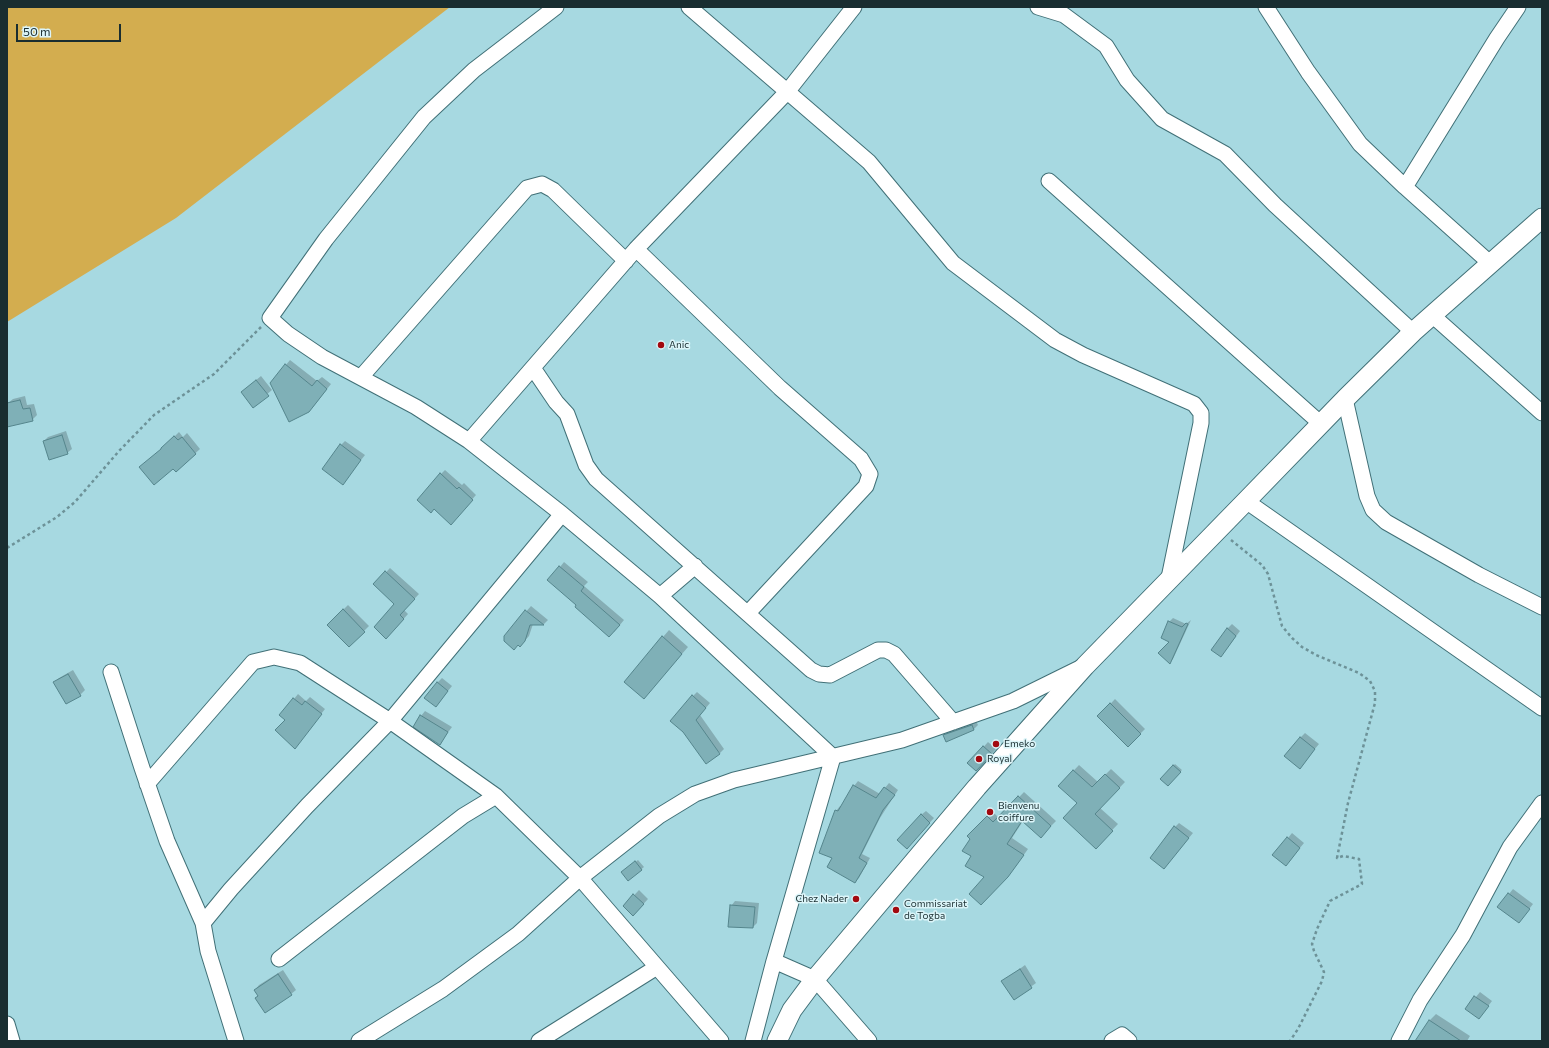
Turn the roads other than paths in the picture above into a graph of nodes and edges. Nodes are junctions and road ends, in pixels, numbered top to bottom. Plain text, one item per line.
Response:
1 (556, 7) edge
2 (689, 7) edge
3 (854, 7) edge
4 (1038, 7) edge
5 (1266, 7) edge
6 (1518, 7) edge
7 (787, 92) junction
8 (1049, 181) dead end
9 (1405, 187) junction
10 (1542, 218) edge
11 (636, 249) junction
12 (626, 261) junction
13 (1491, 264) junction
14 (1432, 315) junction
15 (1413, 332) junction
16 (533, 368) junction
17 (361, 377) junction
18 (1345, 399) junction
19 (1542, 413) edge
20 (1320, 423) junction
21 (469, 441) junction
22 (1246, 501) junction
23 (562, 514) junction
24 (695, 566) junction
25 (1169, 578) junction
26 (660, 596) junction
27 (1542, 607) edge
28 (748, 613) junction
29 (1084, 666) junction
30 (111, 672) dead end
31 (1542, 708) edge
32 (390, 721) junction
33 (953, 722) junction
34 (833, 757) junction
35 (147, 784) junction
36 (496, 796) junction
37 (1542, 803) edge
38 (580, 878) junction
39 (203, 923) junction
40 (279, 959) dead end
41 (774, 961) junction
42 (657, 967) junction
43 (815, 979) junction
44 (7, 1024) edge
45 (12, 1041) edge
46 (236, 1041) edge
47 (359, 1041) edge
48 (539, 1041) edge
49 (721, 1041) edge
50 (753, 1041) edge
51 (777, 1041) edge
52 (869, 1041) edge
53 (1112, 1041) edge
54 (1129, 1041) edge
55 (1399, 1041) edge

1 - 17 street
2 - 7 street
3 - 7 street
4 - 15 street
5 - 9 street
6 - 9 street
7 - 11 street
7 - 25 street
8 - 20 street
9 - 13 street
10 - 13 street
11 - 12 street
11 - 28 street
12 - 16 street
12 - 17 street
13 - 14 street
14 - 15 street
14 - 19 street
15 - 18 street
16 - 21 street
16 - 24 street
17 - 21 street
18 - 20 street
18 - 27 street
20 - 22 street
21 - 23 street
22 - 25 street
22 - 31 street
23 - 26 street
23 - 32 street
24 - 26 street
24 - 28 street
25 - 29 street
26 - 34 street
28 - 33 street
29 - 33 street
29 - 43 street
30 - 35 street
32 - 35 street
32 - 36 street
32 - 39 street
33 - 34 street
34 - 38 street
34 - 41 street
35 - 39 street
36 - 38 street
36 - 40 street
37 - 55 street
38 - 42 street
38 - 47 street
39 - 46 street
41 - 43 street
41 - 50 street
42 - 48 street
42 - 49 street
43 - 51 street
43 - 52 street
44 - 45 street
53 - 54 street

